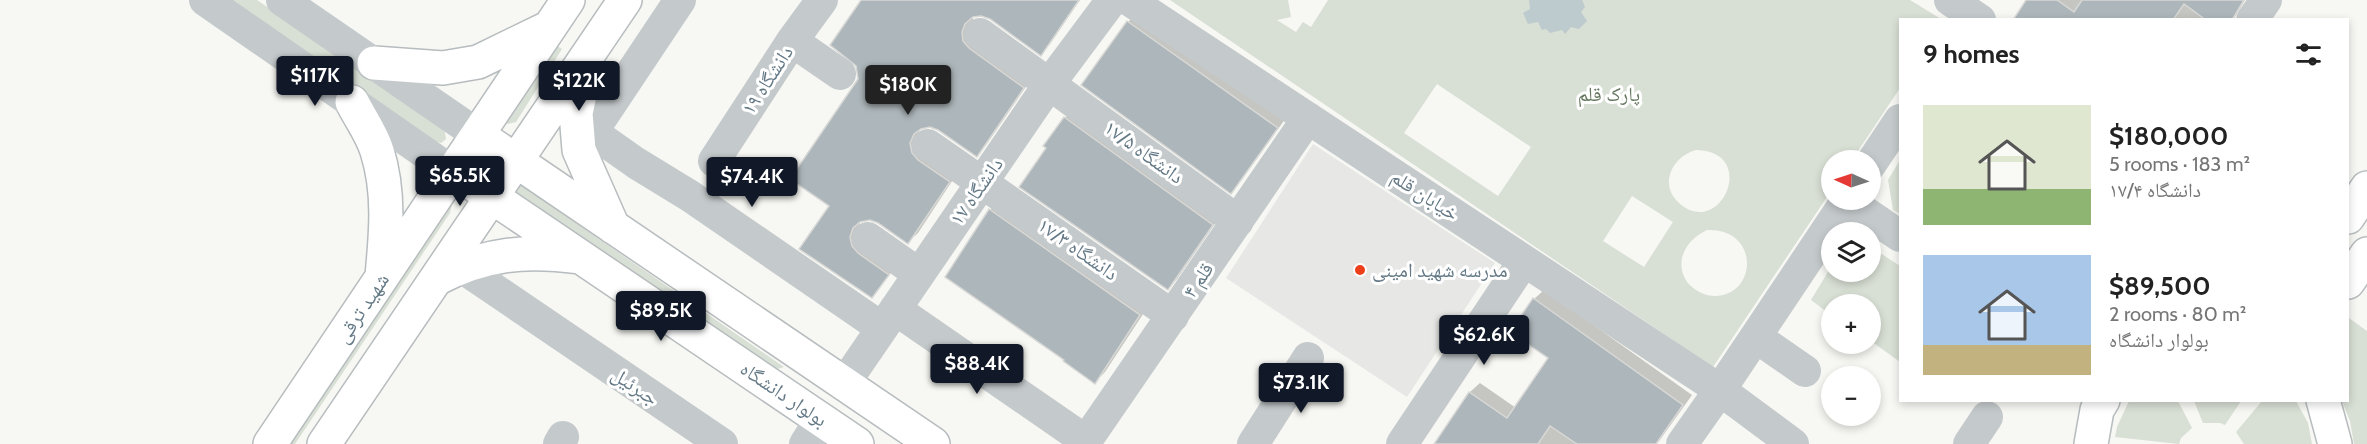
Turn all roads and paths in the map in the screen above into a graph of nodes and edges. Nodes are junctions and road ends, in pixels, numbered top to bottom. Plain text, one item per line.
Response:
1 (205, 0) edge
2 (282, 0) edge
3 (568, 0) edge
4 (625, 0) edge
5 (680, 0) edge
6 (822, 0) edge
7 (1112, 0) edge
8 (1129, 0) edge
9 (2266, 0) edge
10 (2253, 18) edge
11 (550, 27) junction
12 (980, 34) dead end
13 (792, 41) junction
14 (588, 53) junction
15 (374, 63) junction
16 (840, 75) dead end
17 (1050, 83) junction
18 (352, 102) junction
19 (1308, 118) junction
20 (1899, 122) edge
21 (478, 135) junction
22 (586, 141) junction
23 (928, 145) dead end
24 (1880, 150) edge
25 (516, 161) junction
26 (714, 161) dead end
27 (454, 173) junction
28 (982, 183) junction
29 (2367, 188) edge
30 (493, 197) junction
31 (1840, 210) edge
32 (1862, 210) edge
33 (2349, 215) edge
34 (1238, 222) junction
35 (613, 227) junction
36 (1899, 235) edge
37 (868, 238) dead end
38 (2367, 254) edge
39 (582, 258) junction
40 (1524, 261) junction
41 (448, 273) junction
42 (919, 274) junction
43 (382, 279) junction
44 (2349, 281) edge
45 (1173, 316) junction
46 (889, 319) junction
47 (1756, 337) junction
48 (1308, 358) dead end
49 (1805, 371) dead end
50 (844, 384) junction
51 (1720, 390) junction
52 (2102, 402) edge
53 (2324, 402) edge
54 (1987, 417) dead end
55 (813, 432) edge
56 (270, 444) edge
57 (324, 444) edge
58 (722, 444) edge
59 (857, 444) edge
60 (933, 444) edge
61 (1253, 444) edge
62 (1402, 444) edge
63 (1682, 444) edge
64 (1793, 444) edge
65 (1969, 444) edge
66 (2091, 444) edge
67 (2335, 444) edge

1 - 18 street, بولوار دانشگاه
2 - 15 street
3 - 11 main road, شهید ترقی
4 - 14 main road
5 - 22 street
6 - 13 street, دانشگاه ۱۹
7 - 17 street, دانشگاه ۱۷
8 - 19 street, خیابان قلم
9 - 10 street
11 - 14 main road
11 - 15 main road
11 - 21 main road, شهید ترقی
12 - 17 street, دانشگاه ۱۷/۵
13 - 16 street
13 - 26 street, دانشگاه ۱۹
14 - 22 main road
14 - 25 main road
15 - 21 street
17 - 28 street, دانشگاه ۱۷
17 - 34 street, دانشگاه ۱۷/۵
18 - 27 street, بولوار دانشگاه
18 - 43 main road
19 - 34 street, قلم ۴
19 - 40 street, خیابان قلم
20 - 24 street
21 - 25 main road
21 - 27 main road, شهید ترقی
22 - 35 main road
22 - 46 street
23 - 28 street, دانشگاه ۱۷/۳
25 - 30 main road
25 - 35 main road
27 - 30 main road, بولوار دانشگاه
27 - 43 main road, شهید ترقی
28 - 42 street, دانشگاه ۱۷
28 - 45 street, دانشگاه ۱۷/۳
29 - 33 main road
30 - 39 main road, بولوار دانشگاه
30 - 41 main road
31 - 47 street
32 - 36 street
34 - 45 street, قلم ۴
35 - 50 main road
37 - 42 street
38 - 44 main road
39 - 41 main road
39 - 55 main road, بولوار دانشگاه
40 - 51 street, خیابان قلم
40 - 62 street
41 - 57 main road
41 - 58 street, جبرئیل
42 - 46 street, دانشگاه ۱۷
43 - 56 main road, شهید ترقی
45 - 46 street, قلم ۴
46 - 50 street, دانشگاه ۱۷
47 - 49 street
47 - 51 street
48 - 61 street
50 - 60 main road
51 - 63 street
51 - 64 street, خیابان قلم
52 - 66 main road
53 - 67 main road
54 - 65 street
55 - 59 main road, بولوار دانشگاه

